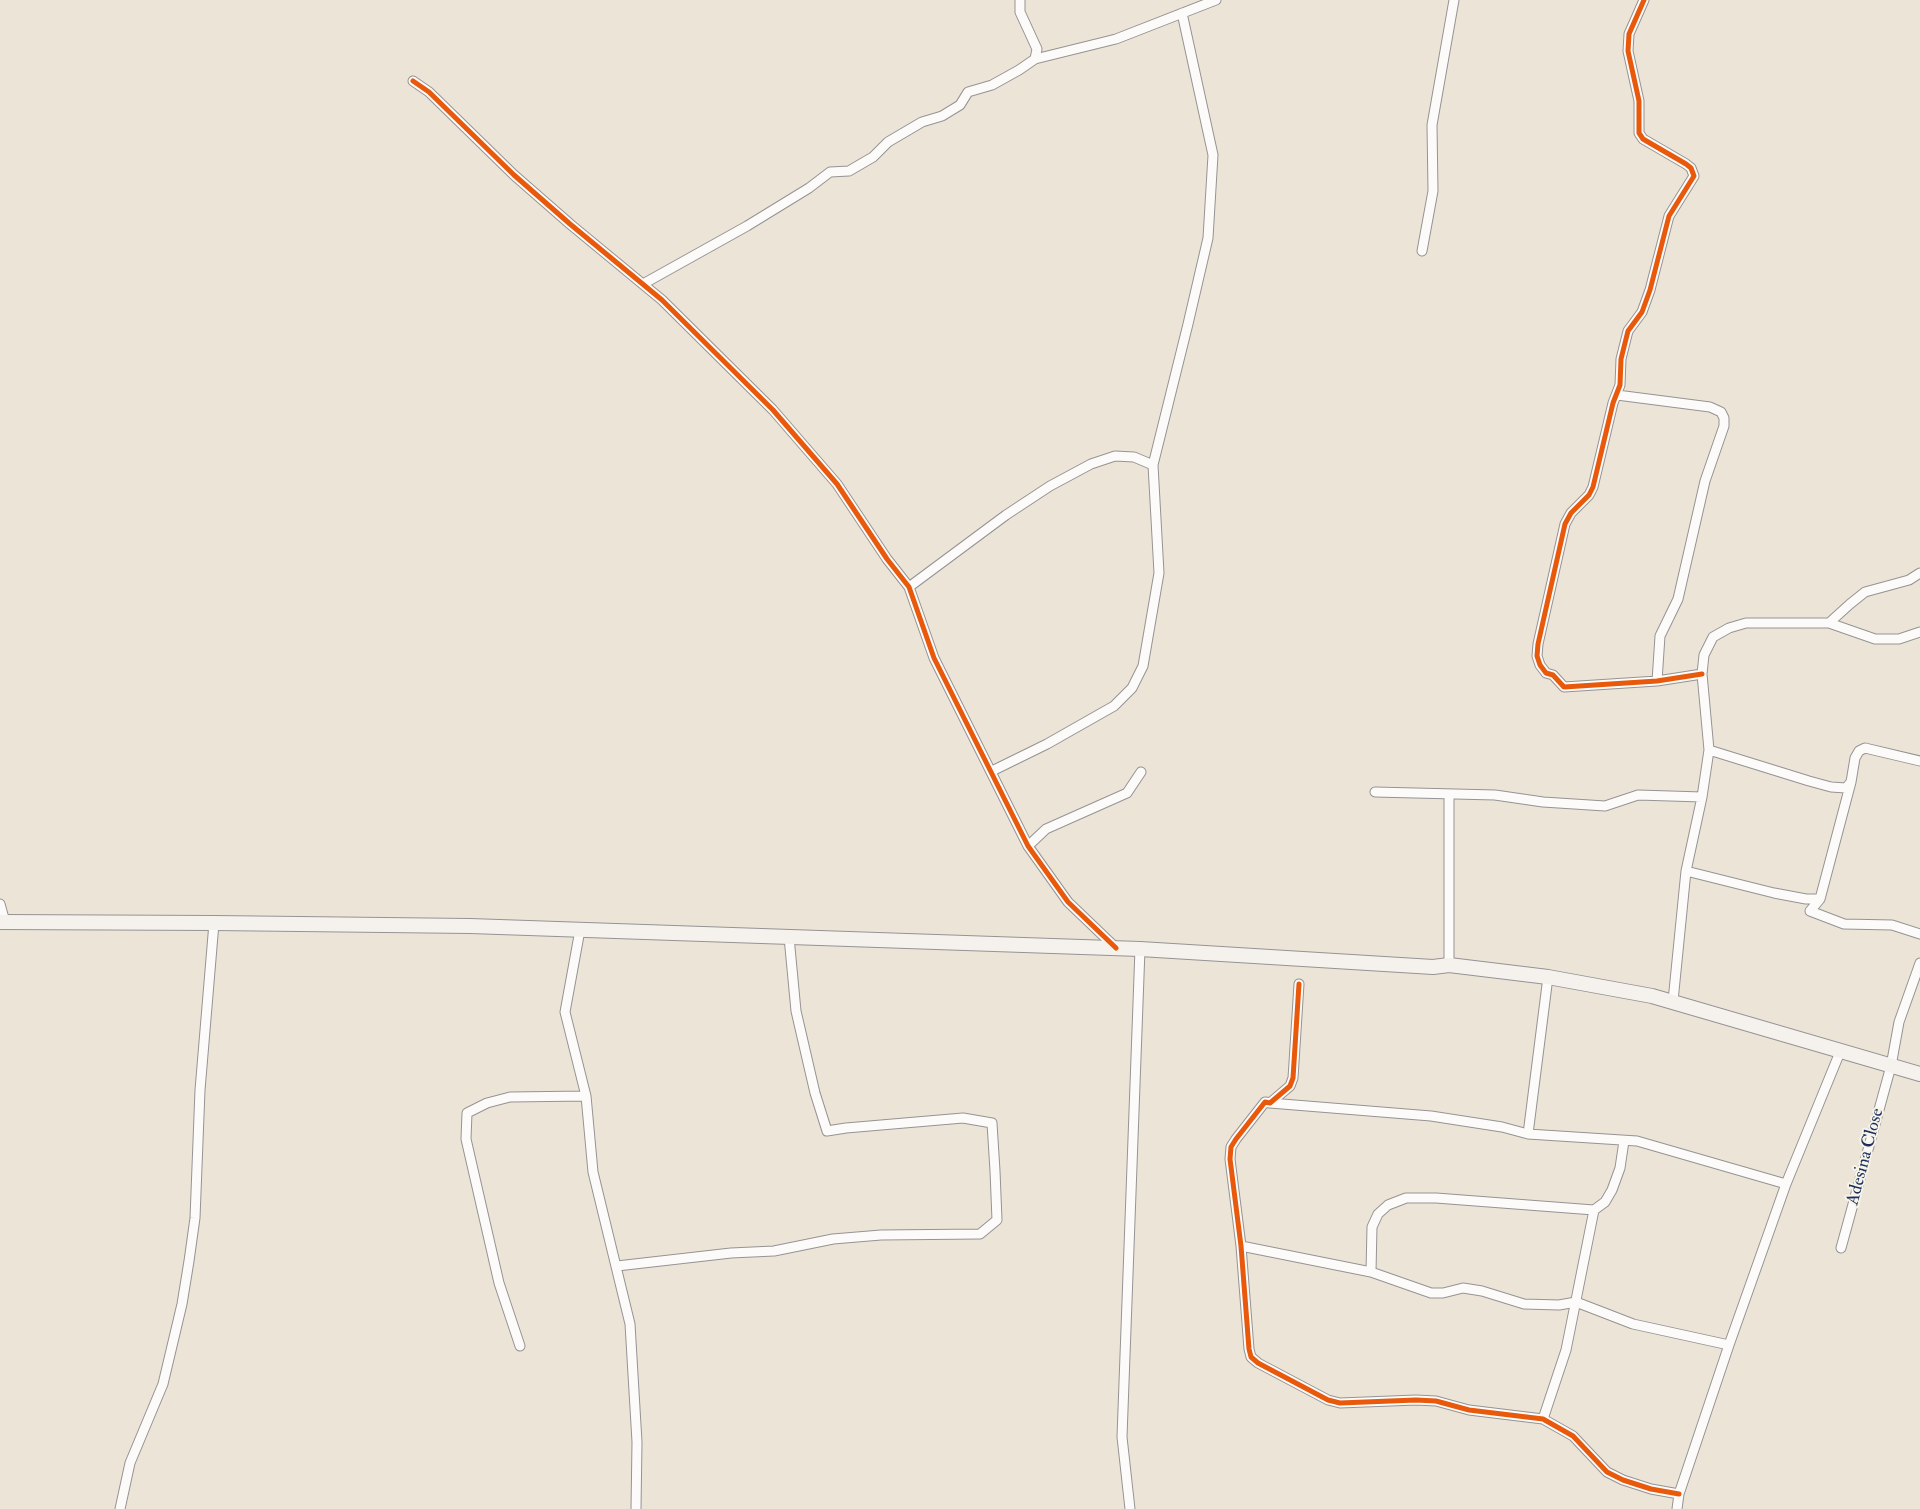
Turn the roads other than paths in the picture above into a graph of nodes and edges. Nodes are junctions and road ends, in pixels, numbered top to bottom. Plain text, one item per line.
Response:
1 (1020, 0) edge
2 (1216, 0) edge
3 (1454, 0) edge
4 (1644, 0) edge
5 (1182, 13) junction
6 (1035, 59) junction
7 (412, 81) dead end
8 (1422, 251) dead end
9 (644, 284) junction
10 (1617, 395) junction
11 (1152, 465) junction
12 (1920, 573) edge
13 (909, 587) junction
14 (1829, 623) junction
15 (1920, 632) edge
16 (1702, 674) junction
17 (1657, 681) junction
18 (1709, 750) junction
19 (1920, 762) edge
20 (992, 771) junction
21 (1141, 772) dead end
22 (1851, 782) junction
23 (1375, 792) dead end
24 (1449, 794) junction
25 (1702, 797) junction
26 (1028, 846) junction
27 (1686, 872) junction
28 (1820, 899) junction
29 (0, 904) edge
30 (3, 922) edge
31 (214, 923) junction
32 (580, 930) junction
33 (1920, 934) edge
34 (789, 937) junction
35 (1116, 948) junction
36 (1140, 949) junction
37 (1920, 963) edge
38 (1449, 965) junction
39 (1548, 977) junction
40 (1299, 984) dead end
41 (1673, 1000) junction
42 (1840, 1052) junction
43 (1891, 1066) junction
44 (1920, 1074) edge
45 (586, 1096) junction
46 (1270, 1103) junction
47 (1528, 1134) junction
48 (1624, 1140) junction
49 (1786, 1184) junction
50 (1594, 1210) junction
51 (1241, 1246) junction
52 (1841, 1248) dead end
53 (616, 1266) junction
54 (1371, 1272) junction
55 (1576, 1302) junction
56 (1729, 1345) junction
57 (520, 1346) dead end
58 (1543, 1419) junction
59 (1679, 1494) junction
60 (120, 1509) edge
61 (636, 1509) edge
62 (1130, 1509) edge
63 (1677, 1509) edge

1 - 6 street
2 - 5 street
3 - 8 street
4 - 10 street
5 - 6 street
5 - 11 street
6 - 9 street
7 - 9 street
9 - 13 street
10 - 17 street
10 - 17 street
11 - 13 street
11 - 20 street
12 - 14 street
13 - 20 street
14 - 15 street
14 - 16 street
16 - 17 street
16 - 18 street
18 - 22 street
18 - 25 street
19 - 22 street
20 - 26 street
21 - 26 street
22 - 28 street
23 - 24 street
24 - 25 street
24 - 38 street
25 - 27 street
26 - 35 street
27 - 28 street
27 - 41 street
28 - 33 street
29 - 30 street
30 - 31 main road
31 - 32 main road
31 - 60 street
32 - 34 main road
32 - 45 street
34 - 35 main road
34 - 53 street
35 - 36 main road
36 - 38 main road
36 - 62 street
37 - 43 street, Adesina Close
38 - 39 main road
39 - 41 main road
39 - 47 street
40 - 46 street
41 - 42 main road
42 - 43 main road
42 - 49 street
43 - 44 main road
43 - 52 street, Adesina Close
45 - 53 street
45 - 57 street
46 - 47 street
46 - 51 street
47 - 48 street
48 - 49 street
48 - 50 street
49 - 56 street
50 - 54 street
50 - 55 street
51 - 54 street
51 - 58 street
53 - 61 street
54 - 55 street
55 - 56 street
55 - 58 street
56 - 59 street
58 - 59 street
59 - 63 street

